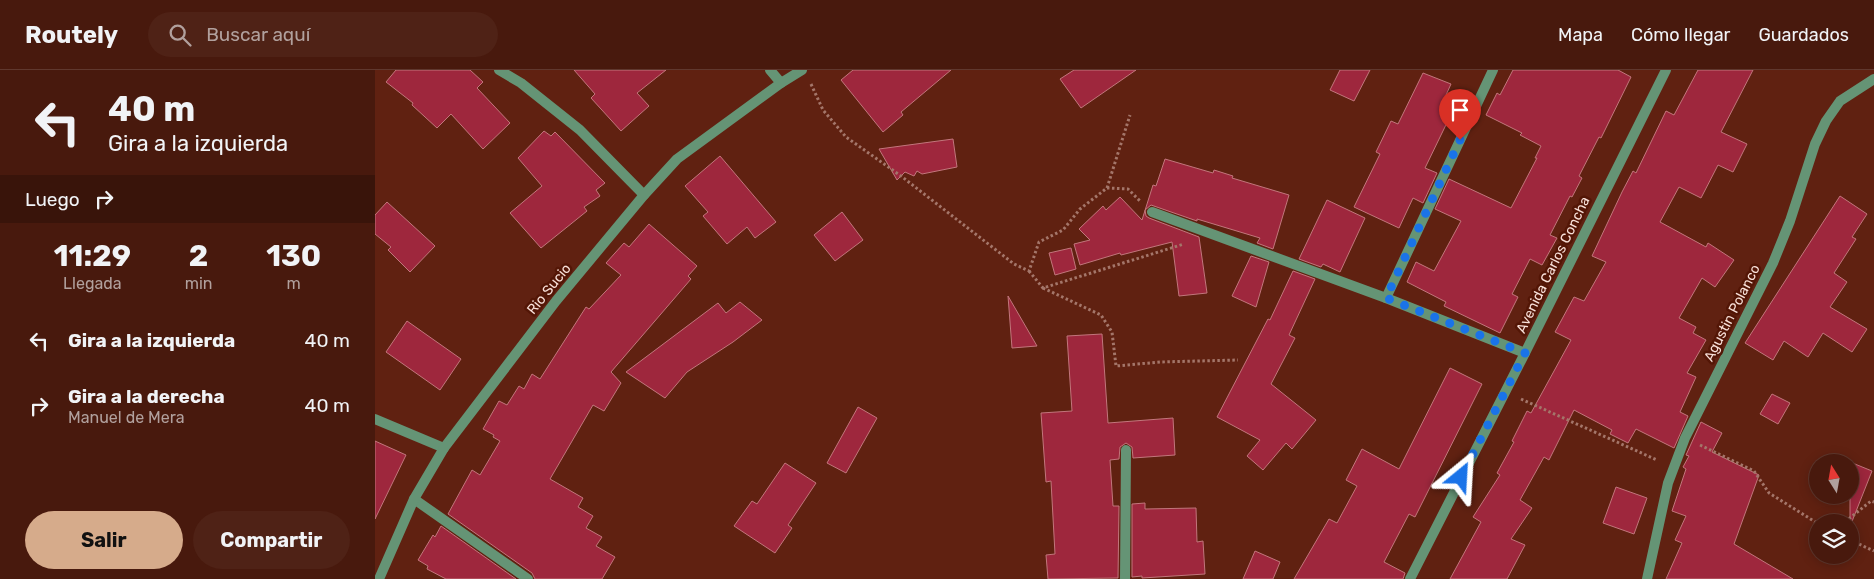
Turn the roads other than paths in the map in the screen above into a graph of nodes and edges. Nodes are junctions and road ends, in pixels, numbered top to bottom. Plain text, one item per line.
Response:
1 (499, 70) edge
2 (770, 70) edge
3 (1493, 70) edge
4 (1666, 70) edge
5 (805, 74) edge
6 (1874, 79) edge
7 (781, 83) junction
8 (644, 195) junction
9 (1153, 212) road end
10 (1386, 298) junction
11 (1525, 353) junction
12 (375, 418) edge
13 (444, 448) junction
14 (1126, 450) dead end
15 (414, 499) junction
16 (379, 579) edge
17 (528, 579) edge
18 (1125, 579) edge
19 (1410, 579) edge
20 (1647, 579) edge

1 - 8 street
2 - 7 street
3 - 10 street
4 - 11 street, Avenida Carlos Concha
5 - 7 street, Rio Sucio
6 - 20 street, Agustin Polanco
7 - 8 street, Rio Sucio
8 - 13 street, Rio Sucio
9 - 10 street
10 - 11 street
11 - 19 street, Avenida Carlos Concha
12 - 13 street
13 - 15 street, Rio Sucio
14 - 18 street
15 - 16 street, Rio Sucio
15 - 17 street

